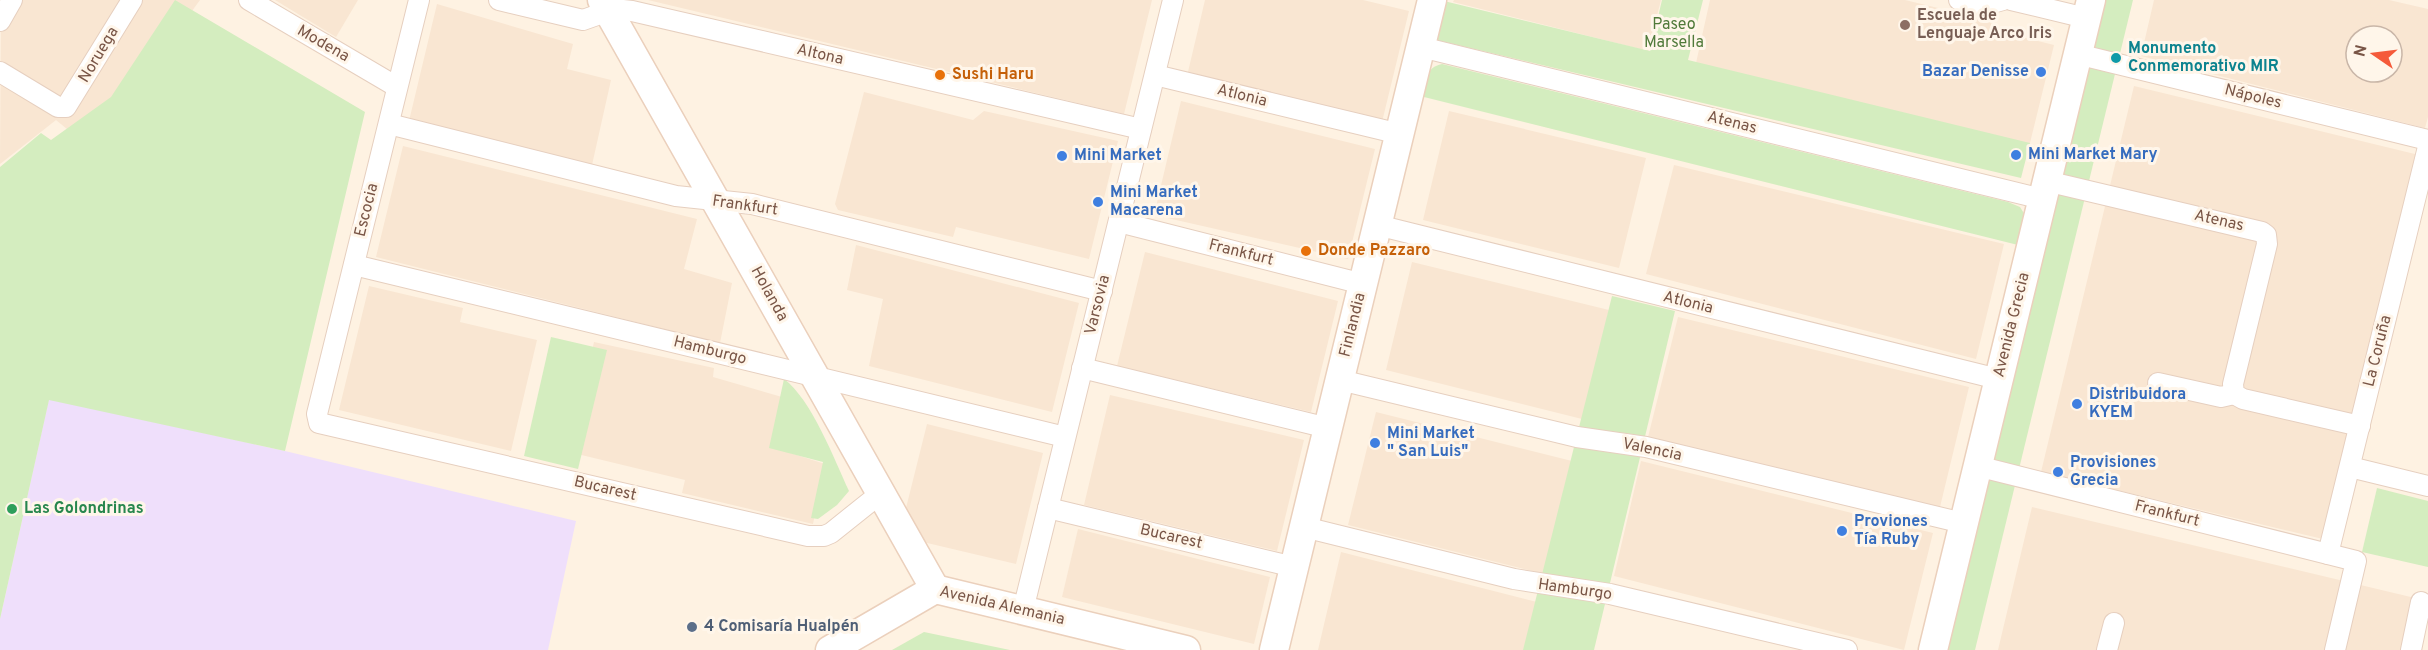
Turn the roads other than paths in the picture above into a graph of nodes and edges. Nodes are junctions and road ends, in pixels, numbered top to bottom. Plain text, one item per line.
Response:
1 (12, 0) edge
2 (132, 0) edge
3 (249, 0) edge
4 (419, 0) edge
5 (499, 0) edge
6 (1173, 0) edge
7 (1432, 0) edge
8 (1959, 0) edge
9 (2003, 0) edge
10 (2011, 0) edge
11 (605, 5) edge
12 (2088, 9) edge
13 (0, 21) edge
14 (1421, 47) junction
15 (2078, 54) junction
16 (0, 72) edge
17 (1155, 75) junction
18 (398, 87) junction
19 (388, 124) junction
20 (1141, 129) junction
21 (1400, 134) junction
22 (2428, 140) edge
23 (2428, 147) edge
24 (2044, 190) junction
25 (716, 202) junction
26 (1119, 222) junction
27 (1377, 225) junction
28 (354, 265) junction
29 (1363, 284) junction
30 (1102, 291) junction
31 (1082, 368) junction
32 (815, 376) junction
33 (1998, 379) junction
34 (1340, 380) junction
35 (2158, 383) dead end
36 (2234, 394) junction
37 (317, 420) joint
38 (2360, 426) junction
39 (1328, 428) junction
40 (1065, 437) junction
41 (1977, 466) junction
42 (2350, 467) junction
43 (2428, 486) edge
44 (881, 493) junction
45 (1048, 508) junction
46 (1964, 523) junction
47 (1304, 527) junction
48 (2328, 554) junction
49 (1294, 567) junction
50 (935, 589) junction
51 (2421, 602) dead end
52 (1023, 610) junction
53 (2114, 623) dead end
54 (830, 650) edge
55 (1186, 650) edge
56 (1274, 650) edge
57 (1847, 650) edge
58 (1933, 650) edge
59 (2108, 650) edge
60 (2335, 650) edge
61 (2411, 650) edge

1 - 13 street
2 - 16 street, Noruega
3 - 18 street, Modena
4 - 18 street, Escocia
5 - 11 street, Altona
6 - 17 street, Varsovia
7 - 14 street, Finlandia
8 - 9 street
10 - 12 street
11 - 20 street, Altona
11 - 25 street, Holanda
12 - 15 street, Avenida Grecia
14 - 21 street, Finlandia
14 - 24 street, Atenas
15 - 22 street, Nápoles
15 - 24 street, Avenida Grecia
17 - 20 street, Varsovia
17 - 21 street, Atlonia
18 - 19 street, Escocia
19 - 25 street, Frankfurt
19 - 28 street, Escocia
20 - 26 street, Varsovia
21 - 27 street, Finlandia
23 - 38 street, La Coruña
24 - 33 street, Avenida Grecia
24 - 36 street, Atenas
25 - 30 street, Frankfurt
25 - 32 street, Holanda
26 - 29 street, Frankfurt
26 - 30 street, Varsovia
27 - 29 street, Finlandia
27 - 33 street, Atlonia
28 - 32 street, Hamburgo
28 - 37 street, Escocia
29 - 34 street, Finlandia
30 - 31 street, Varsovia
31 - 39 street
31 - 40 street, Varsovia
32 - 40 street, Hamburgo
32 - 44 street, Holanda
33 - 41 street, Avenida Grecia
34 - 39 street, Finlandia
34 - 46 street, Valencia
35 - 36 street
36 - 38 street
37 - 44 street, Bucarest
38 - 42 street, La Coruña
39 - 47 street, Finlandia
40 - 45 street, Varsovia
41 - 46 street, Avenida Grecia
41 - 48 street, Frankfurt
42 - 43 street
42 - 48 street, La Coruña
44 - 50 street, Holanda
45 - 49 street, Bucarest
45 - 52 street, Varsovia
46 - 58 street, Avenida Grecia
47 - 49 street, Finlandia
47 - 57 street, Hamburgo
48 - 60 street, Frankfurt
49 - 56 street, Finlandia
50 - 52 street, Avenida Alemania
50 - 54 street, Avenida Alemania
51 - 61 street
52 - 55 street, Avenida Alemania
53 - 59 street

